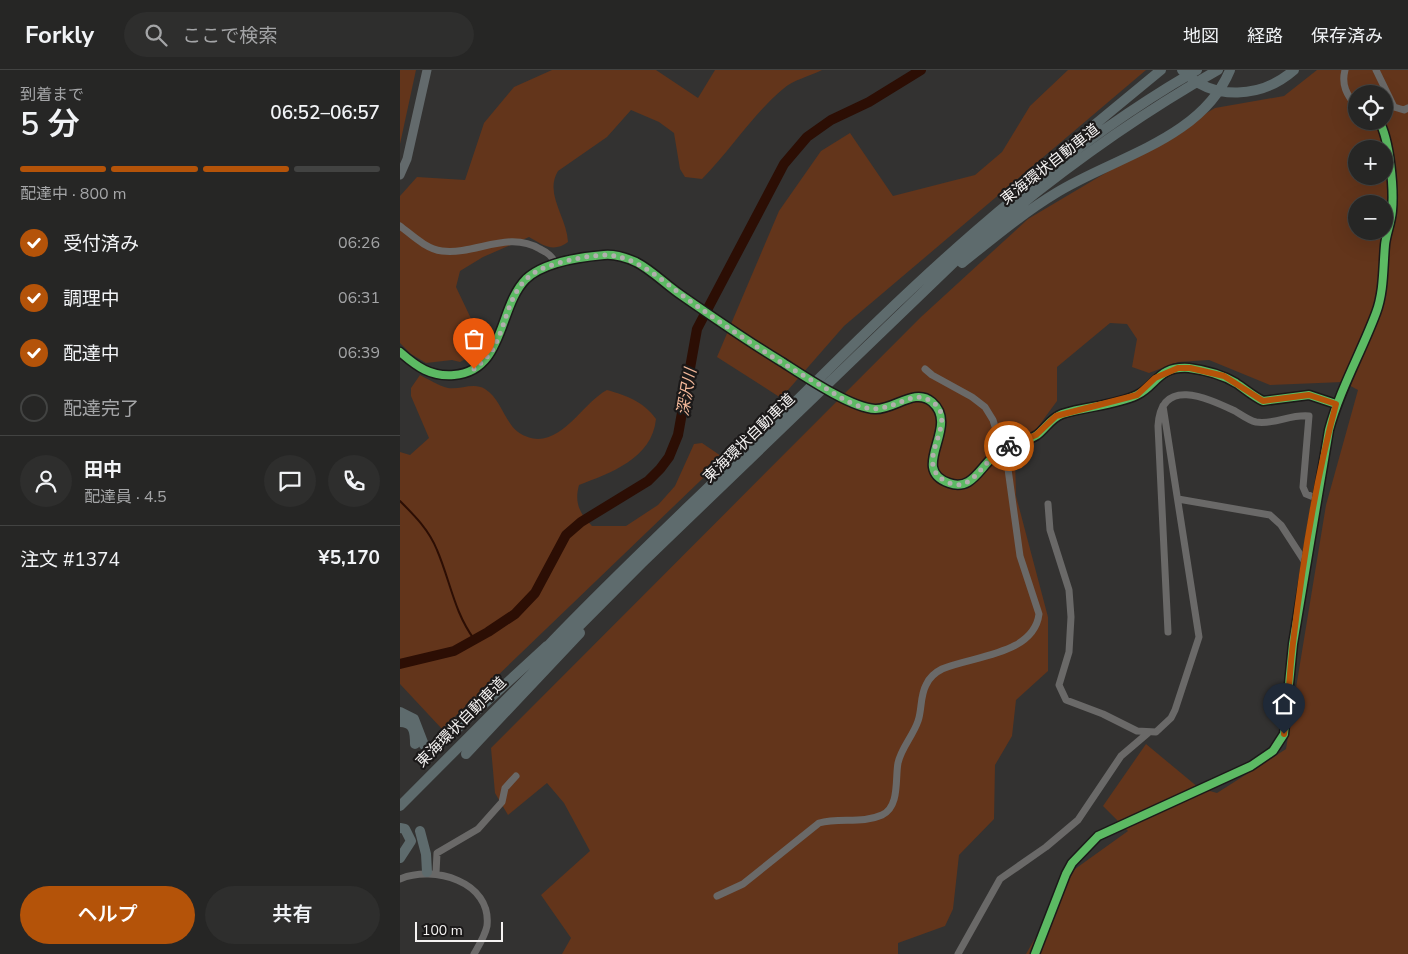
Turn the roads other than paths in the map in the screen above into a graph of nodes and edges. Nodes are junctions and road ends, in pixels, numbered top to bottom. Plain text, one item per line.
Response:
1 (427, 70) edge
2 (1182, 70) edge
3 (1197, 70) edge
4 (1230, 70) edge
5 (1294, 70) edge
6 (1345, 70) edge
7 (1376, 70) edge
8 (1216, 71) edge
9 (1160, 72) edge
10 (1348, 96) edge
11 (1408, 108) edge
12 (1384, 130) edge
13 (400, 175) edge
14 (995, 212) junction
15 (400, 226) edge
16 (556, 264) junction
17 (881, 332) junction
18 (400, 352) edge
19 (925, 369) dead end
20 (1336, 404) junction
21 (1163, 406) junction
22 (1003, 450) junction
23 (1316, 498) junction
24 (1178, 499) junction
25 (1048, 504) dead end
26 (1305, 562) junction
27 (642, 563) junction
28 (1168, 632) dead end
29 (553, 641) junction
30 (400, 712) edge
31 (400, 722) edge
32 (1148, 733) junction
33 (415, 744) dead end
34 (466, 754) dead end
35 (516, 776) dead end
36 (400, 798) edge
37 (400, 806) edge
38 (400, 828) edge
39 (420, 831) dead end
40 (400, 858) edge
41 (432, 873) junction
42 (400, 879) edge
43 (717, 896) dead end
44 (474, 954) edge
45 (958, 954) edge
46 (1035, 954) edge

1 - 13 main road
2 - 5 highway
3 - 14 highway, 東海環状自動車道
4 - 17 highway
6 - 10 street
7 - 11 street
8 - 17 highway, 東海環状自動車道
9 - 14 highway
12 - 20 street
14 - 29 highway, 東海環状自動車道
15 - 16 street
16 - 18 street
16 - 22 street
17 - 27 highway, 東海環状自動車道
19 - 22 street
20 - 22 street
20 - 23 street
21 - 23 street
21 - 24 street
21 - 28 street
22 - 43 street
23 - 26 street
24 - 26 street
24 - 32 street
25 - 32 street
26 - 46 street
27 - 34 highway
27 - 37 highway, 東海環状自動車道
29 - 30 highway
29 - 36 highway, 東海環状自動車道
31 - 33 highway
32 - 45 street
35 - 41 street
38 - 40 highway
39 - 41 highway
41 - 42 street
41 - 44 street

